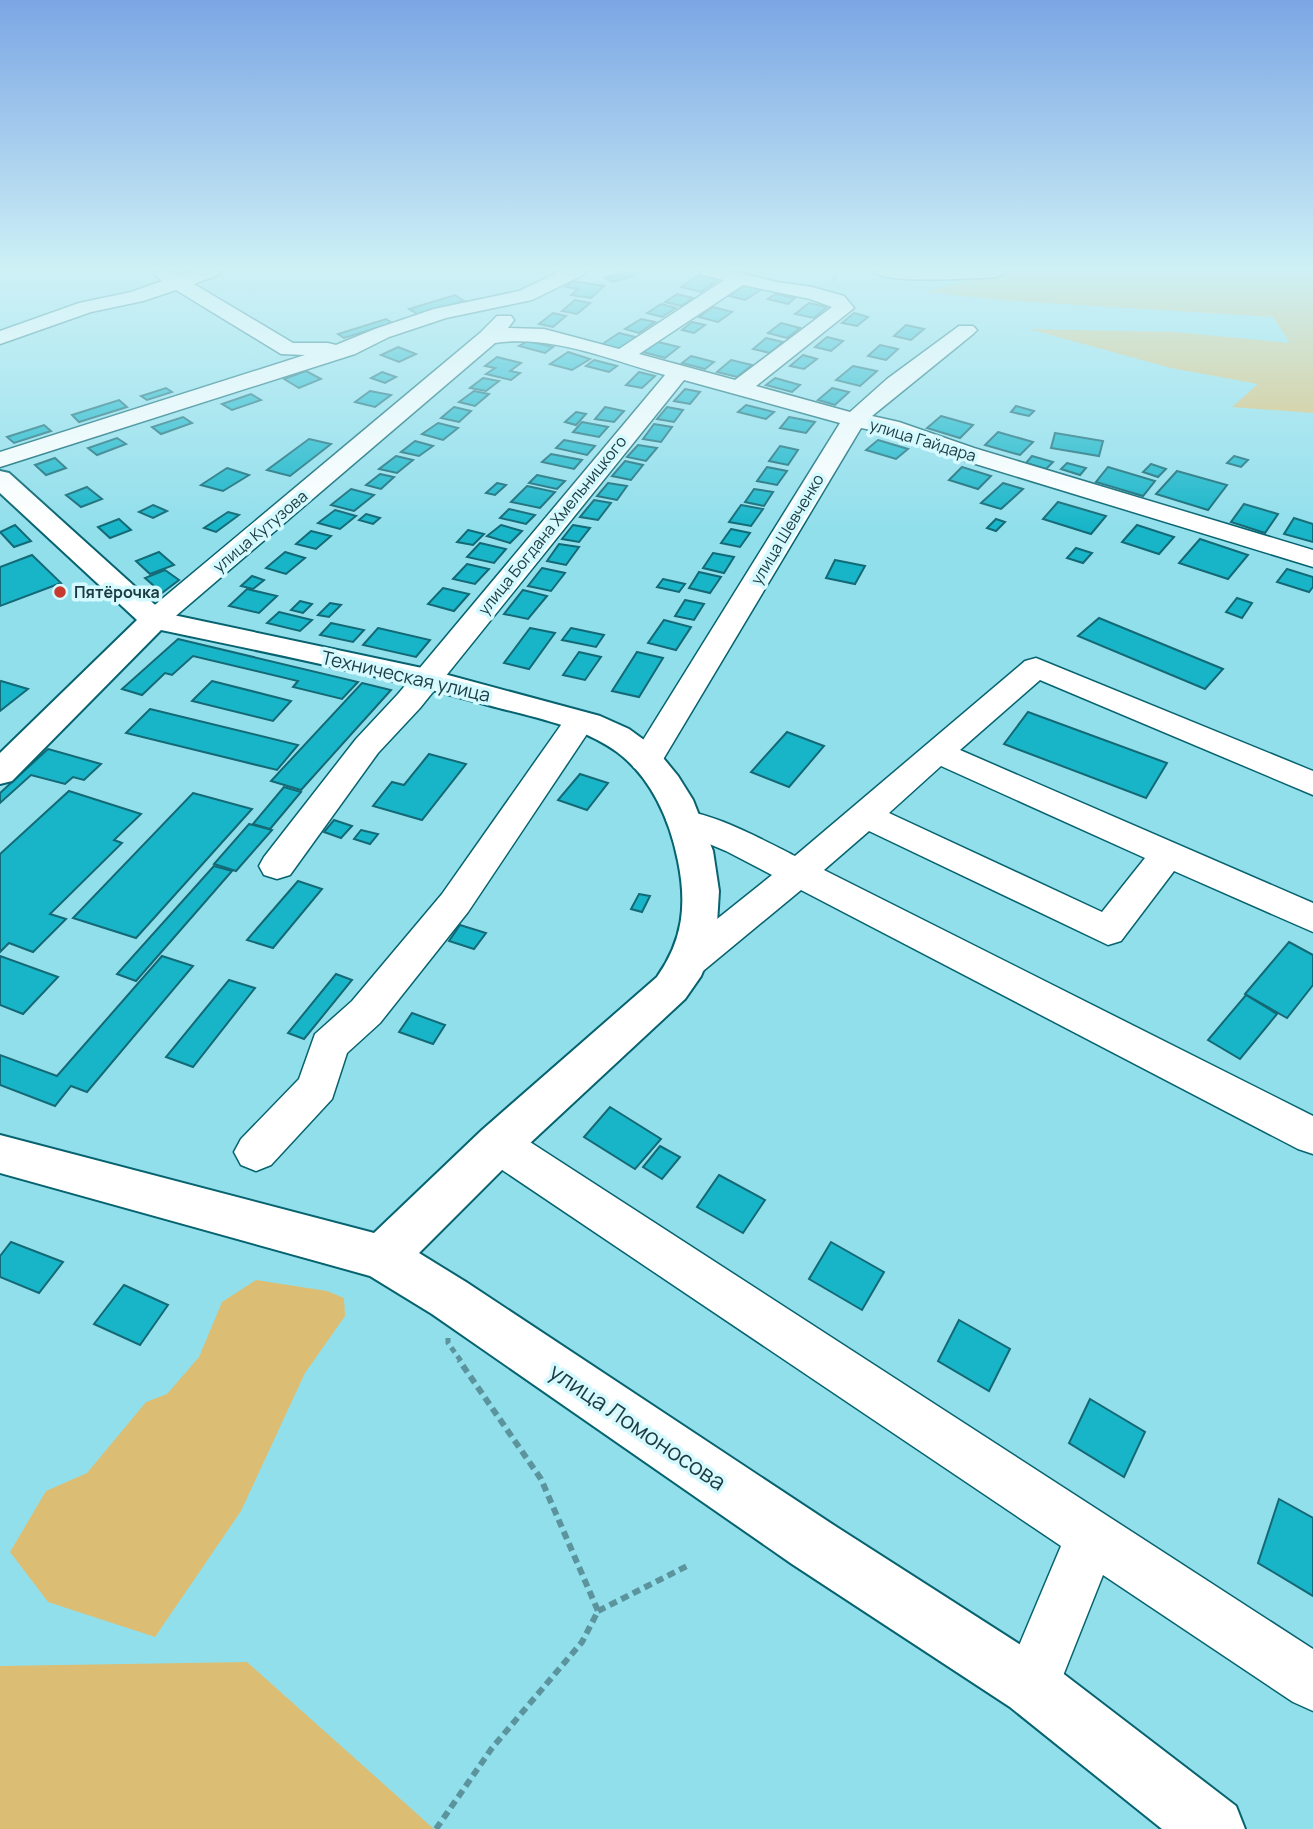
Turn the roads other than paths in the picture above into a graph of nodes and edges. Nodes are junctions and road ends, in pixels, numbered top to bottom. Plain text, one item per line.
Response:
1 (324, 356) edge
2 (466, 356) edge
3 (781, 356) edge
4 (931, 356) edge
5 (621, 357) edge
6 (678, 373) junction
7 (738, 389) junction
8 (854, 420) junction
9 (0, 460) edge
10 (0, 479) edge
11 (1313, 559) edge
12 (154, 620) junction
13 (427, 678) junction
14 (579, 722) junction
15 (937, 752) junction
16 (646, 761) junction
17 (0, 772) edge
18 (1313, 784) edge
19 (865, 815) junction
20 (683, 820) junction
21 (1168, 854) junction
22 (277, 866) dead end
23 (797, 874) junction
24 (1313, 918) edge
25 (690, 961) junction
26 (1313, 1136) edge
27 (498, 1144) junction
28 (256, 1152) dead end
29 (0, 1154) edge
30 (382, 1257) junction
31 (1092, 1536) junction
32 (1313, 1682) edge
33 (1031, 1686) junction
34 (1213, 1829) edge

1 - 9 street
2 - 12 street, улица Кутузова
3 - 7 street
4 - 8 street, улица Шевченко
5 - 6 street, улица Гайдара
6 - 7 street, улица Гайдара
6 - 13 street, улица Богдана Хмельницкого
7 - 8 street, улица Гайдара
8 - 11 street, улица Гайдара
8 - 16 street, улица Шевченко
10 - 12 main road
12 - 13 main road, Техническая улица
12 - 17 main road, улица Кутузова
13 - 14 main road, Техническая улица
13 - 22 street, улица Богдана Хмельницкого
14 - 16 main road, Техническая улица
14 - 28 street
15 - 18 street
15 - 19 street
15 - 21 street
16 - 20 main road, Техническая улица
19 - 21 street
19 - 23 street
20 - 23 street
20 - 25 main road, Техническая улица
21 - 24 street
23 - 25 street
23 - 26 street
25 - 27 main road
27 - 30 main road
27 - 31 street
29 - 30 main road, улица Ломоносова
30 - 33 main road, улица Ломоносова
31 - 32 street
31 - 33 street
33 - 34 main road, улица Ломоносова

